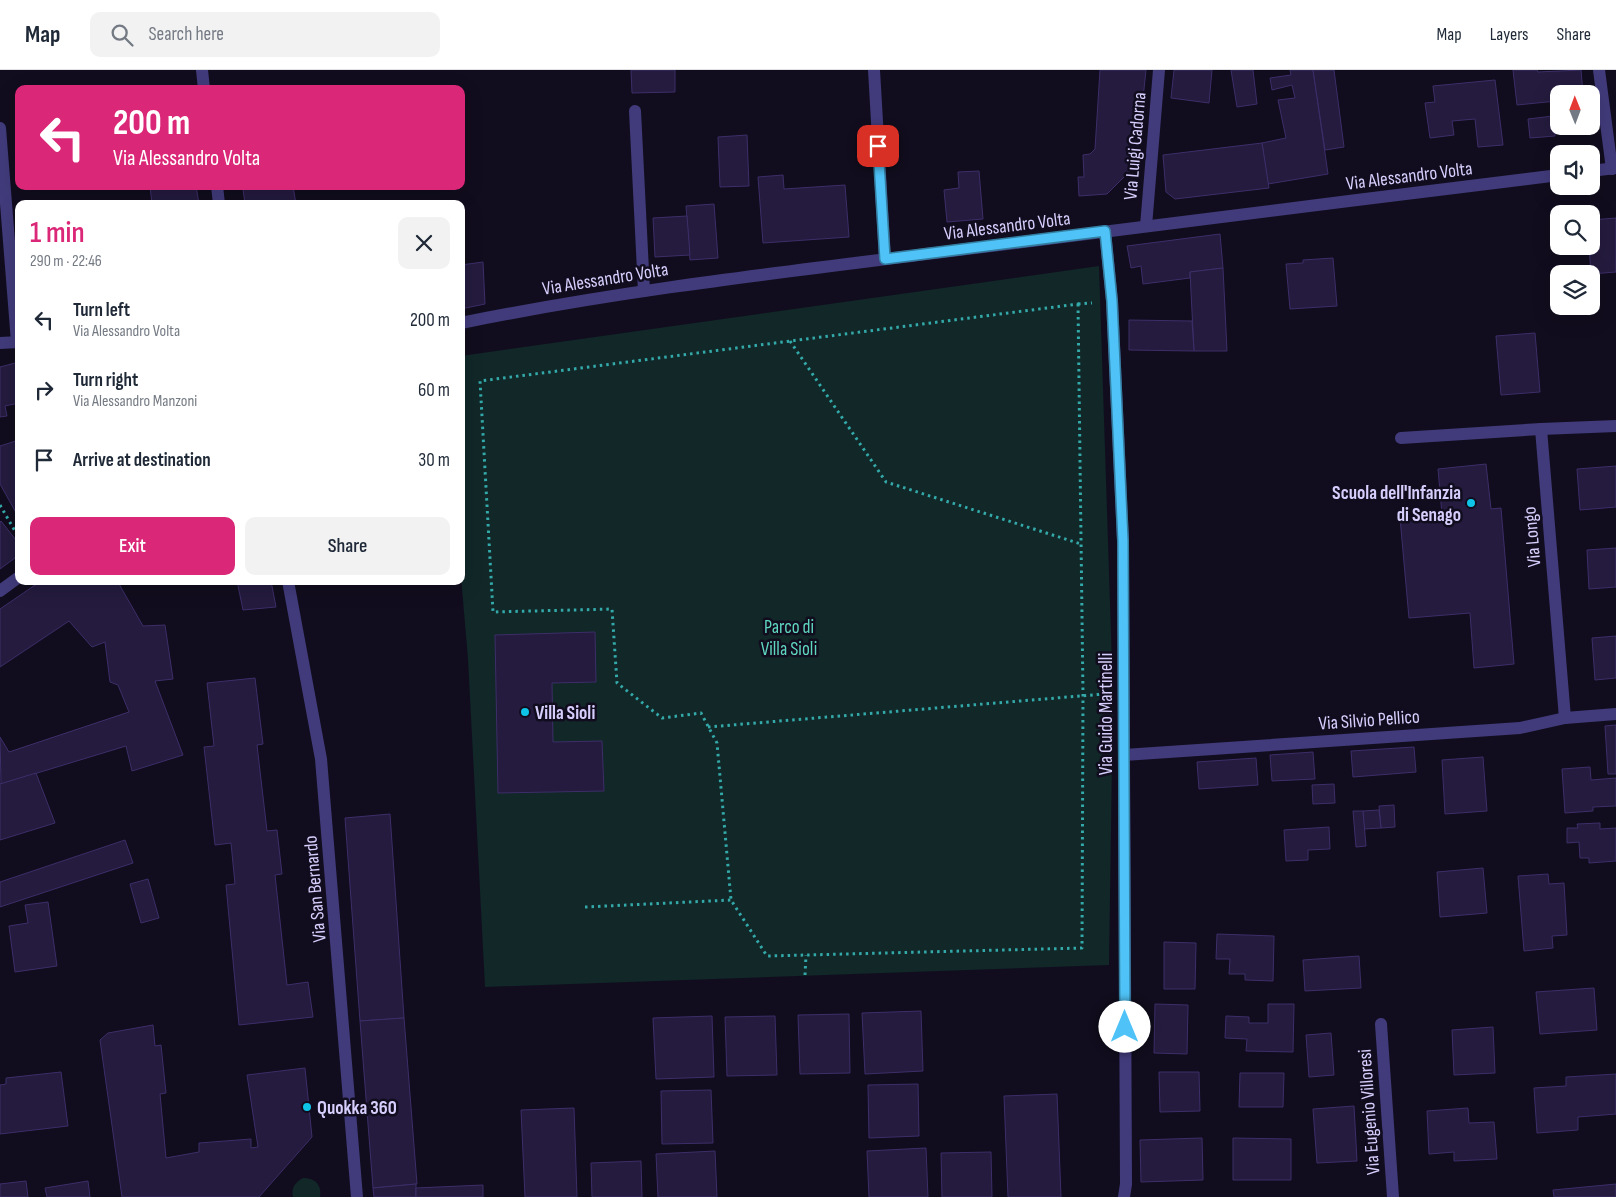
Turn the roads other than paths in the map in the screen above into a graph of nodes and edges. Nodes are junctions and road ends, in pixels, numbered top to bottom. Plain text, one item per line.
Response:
1 (202, 70) edge
2 (874, 70) edge
3 (1159, 70) edge
4 (1599, 70) edge
5 (204, 85) edge
6 (635, 111) dead end
7 (0, 128) edge
8 (1614, 168) edge
9 (1600, 170) edge
10 (1550, 176) edge
11 (1146, 226) junction
12 (1105, 231) junction
13 (885, 259) junction
14 (644, 290) junction
15 (15, 306) edge
16 (465, 322) edge
17 (0, 342) edge
18 (15, 342) edge
19 (1616, 426) edge
20 (1541, 429) junction
21 (1401, 438) dead end
22 (15, 581) edge
23 (289, 585) edge
24 (0, 591) edge
25 (1616, 714) edge
26 (1565, 718) junction
27 (1124, 755) junction
28 (1381, 1024) dead end
29 (357, 1197) edge
30 (1124, 1197) edge
31 (1393, 1197) edge

1 - 5 street
2 - 13 street
3 - 11 street, Via Luigi Cadorna
4 - 8 street
6 - 14 street
7 - 15 street
8 - 9 street
10 - 11 street, Via Alessandro Volta
11 - 12 street, Via Alessandro Volta
12 - 13 street, Via Alessandro Volta
12 - 27 street, Via Guido Martinelli
13 - 14 street, Via Alessandro Volta
14 - 16 street, Via Alessandro Volta
17 - 18 street
19 - 20 street
20 - 21 street
20 - 26 street, Via Longo
22 - 24 street
23 - 29 street, Via San Bernardo
25 - 26 street, Via Silvio Pellico
26 - 27 street, Via Silvio Pellico
27 - 30 street, Via Guido Martinelli
28 - 31 street, Via Eugenio Villoresi

